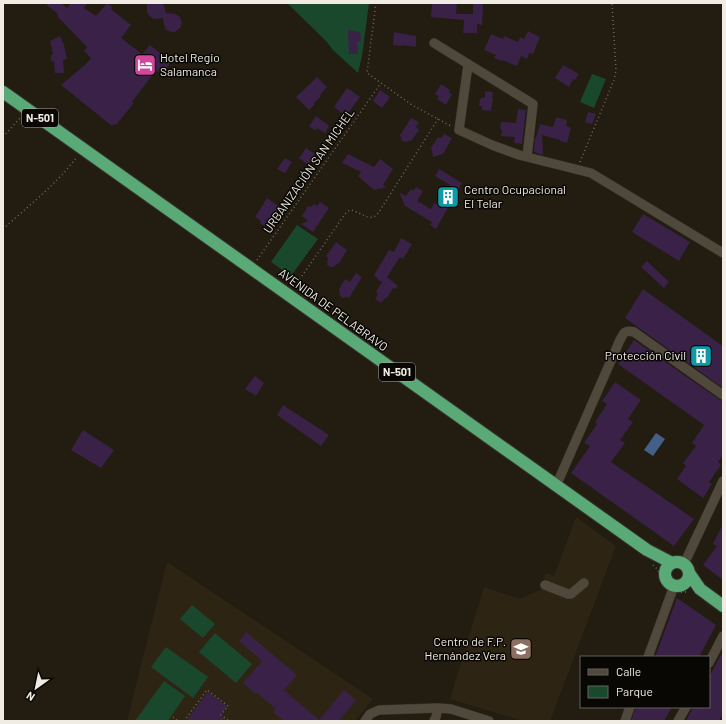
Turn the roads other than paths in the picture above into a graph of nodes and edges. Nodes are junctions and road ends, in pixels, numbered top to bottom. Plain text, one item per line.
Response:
1 (434, 43) dead end
2 (468, 64) junction
3 (3, 92) edge
4 (528, 157) junction
5 (723, 253) edge
6 (723, 395) edge
7 (723, 481) edge
8 (556, 486) junction
9 (678, 568) junction
10 (584, 583) dead end
11 (545, 584) dead end
12 (678, 586) junction
13 (700, 590) junction
14 (723, 606) edge
15 (723, 636) edge
16 (648, 656) edge
17 (710, 661) edge
18 (438, 708) junction
19 (630, 708) edge
20 (685, 708) edge
21 (365, 721) edge
22 (434, 721) edge
23 (489, 721) edge
24 (625, 721) edge
25 (678, 721) edge

1 - 2 street
2 - 4 street
2 - 4 street
3 - 8 highway, AVENIDA DE PELABRAVO / N-501
4 - 5 street
6 - 8 street
7 - 9 street
8 - 9 highway, AVENIDA DE PELABRAVO / N-501
9 - 12 highway
9 - 12 highway, N-501
9 - 13 highway, N-501
10 - 11 street
12 - 13 highway, N-501
12 - 16 street
13 - 14 highway, N-501
15 - 17 street
18 - 21 street
18 - 22 street
18 - 23 street
19 - 24 street
20 - 25 street

